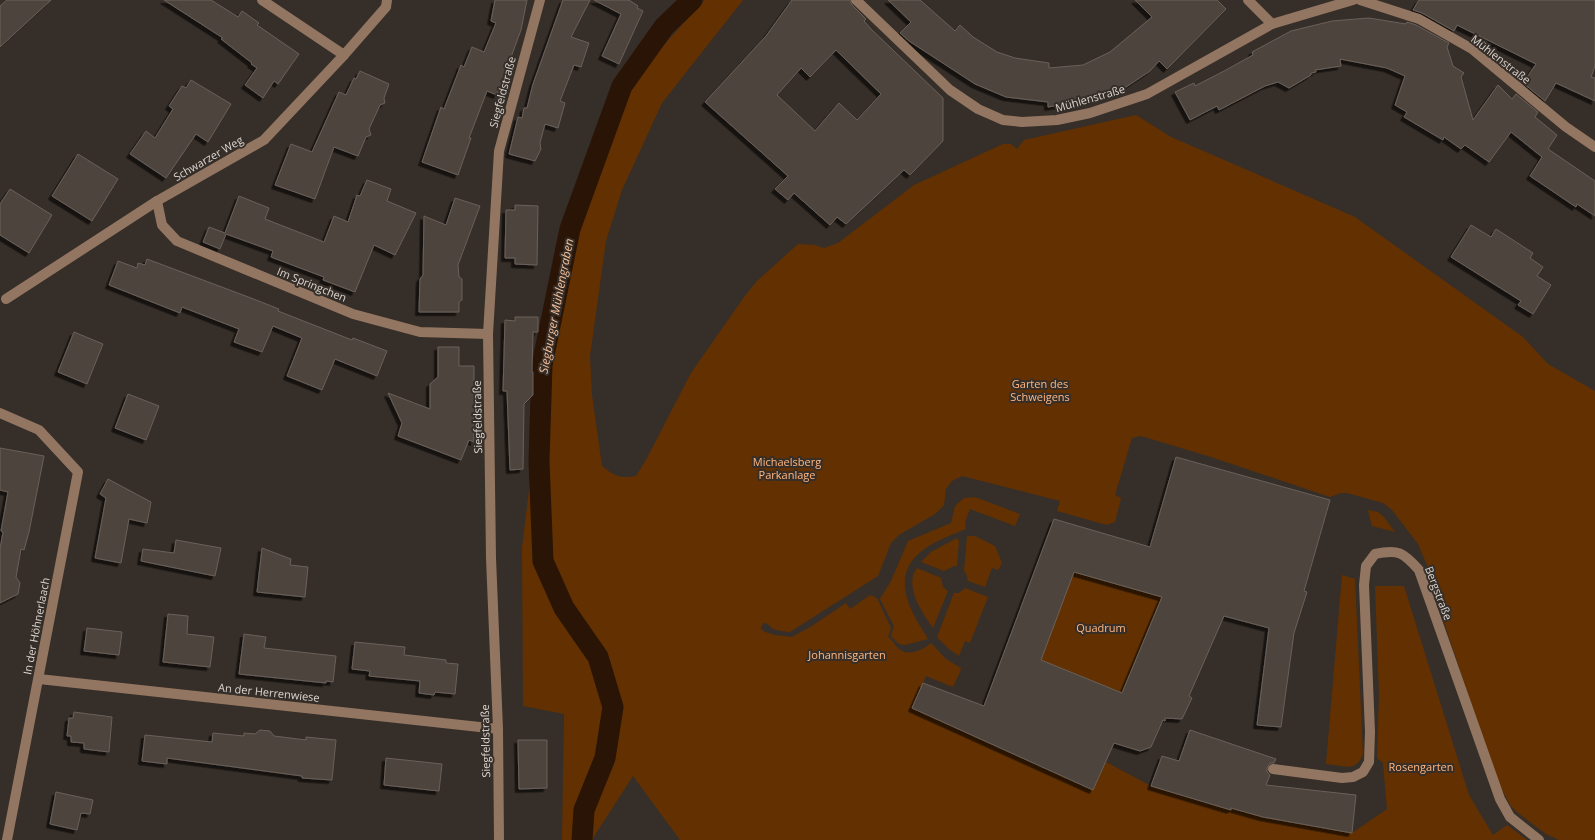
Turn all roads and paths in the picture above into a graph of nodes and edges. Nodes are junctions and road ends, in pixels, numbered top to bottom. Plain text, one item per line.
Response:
1 (262, 0) edge
2 (387, 0) edge
3 (540, 0) edge
4 (856, 0) edge
5 (1248, 0) edge
6 (1353, 0) edge
7 (1360, 0) edge
8 (1272, 24) junction
9 (344, 55) junction
10 (1595, 147) edge
11 (156, 201) junction
12 (6, 299) dead end
13 (488, 334) junction
14 (0, 413) edge
15 (39, 679) junction
16 (498, 729) junction
17 (1274, 768) dead end
18 (7, 840) edge
19 (499, 840) edge
20 (1540, 840) edge

1 - 9 street
2 - 9 street, Schwarzer Weg
3 - 13 street, Siegfeldstraße
4 - 8 street, Mühlenstraße
5 - 8 street
6 - 8 street, Mühlenstraße
7 - 10 street, Mühlenstraße
9 - 11 street, Schwarzer Weg
11 - 12 street, Schwarzer Weg
11 - 13 street, Im Springchen
13 - 16 street, Siegfeldstraße
14 - 15 street, In der Höhnerlaach
15 - 16 street, An der Herrenwiese
15 - 18 street, In der Höhnerlaach
16 - 19 street, Siegfeldstraße
17 - 20 street, Bergstraße

